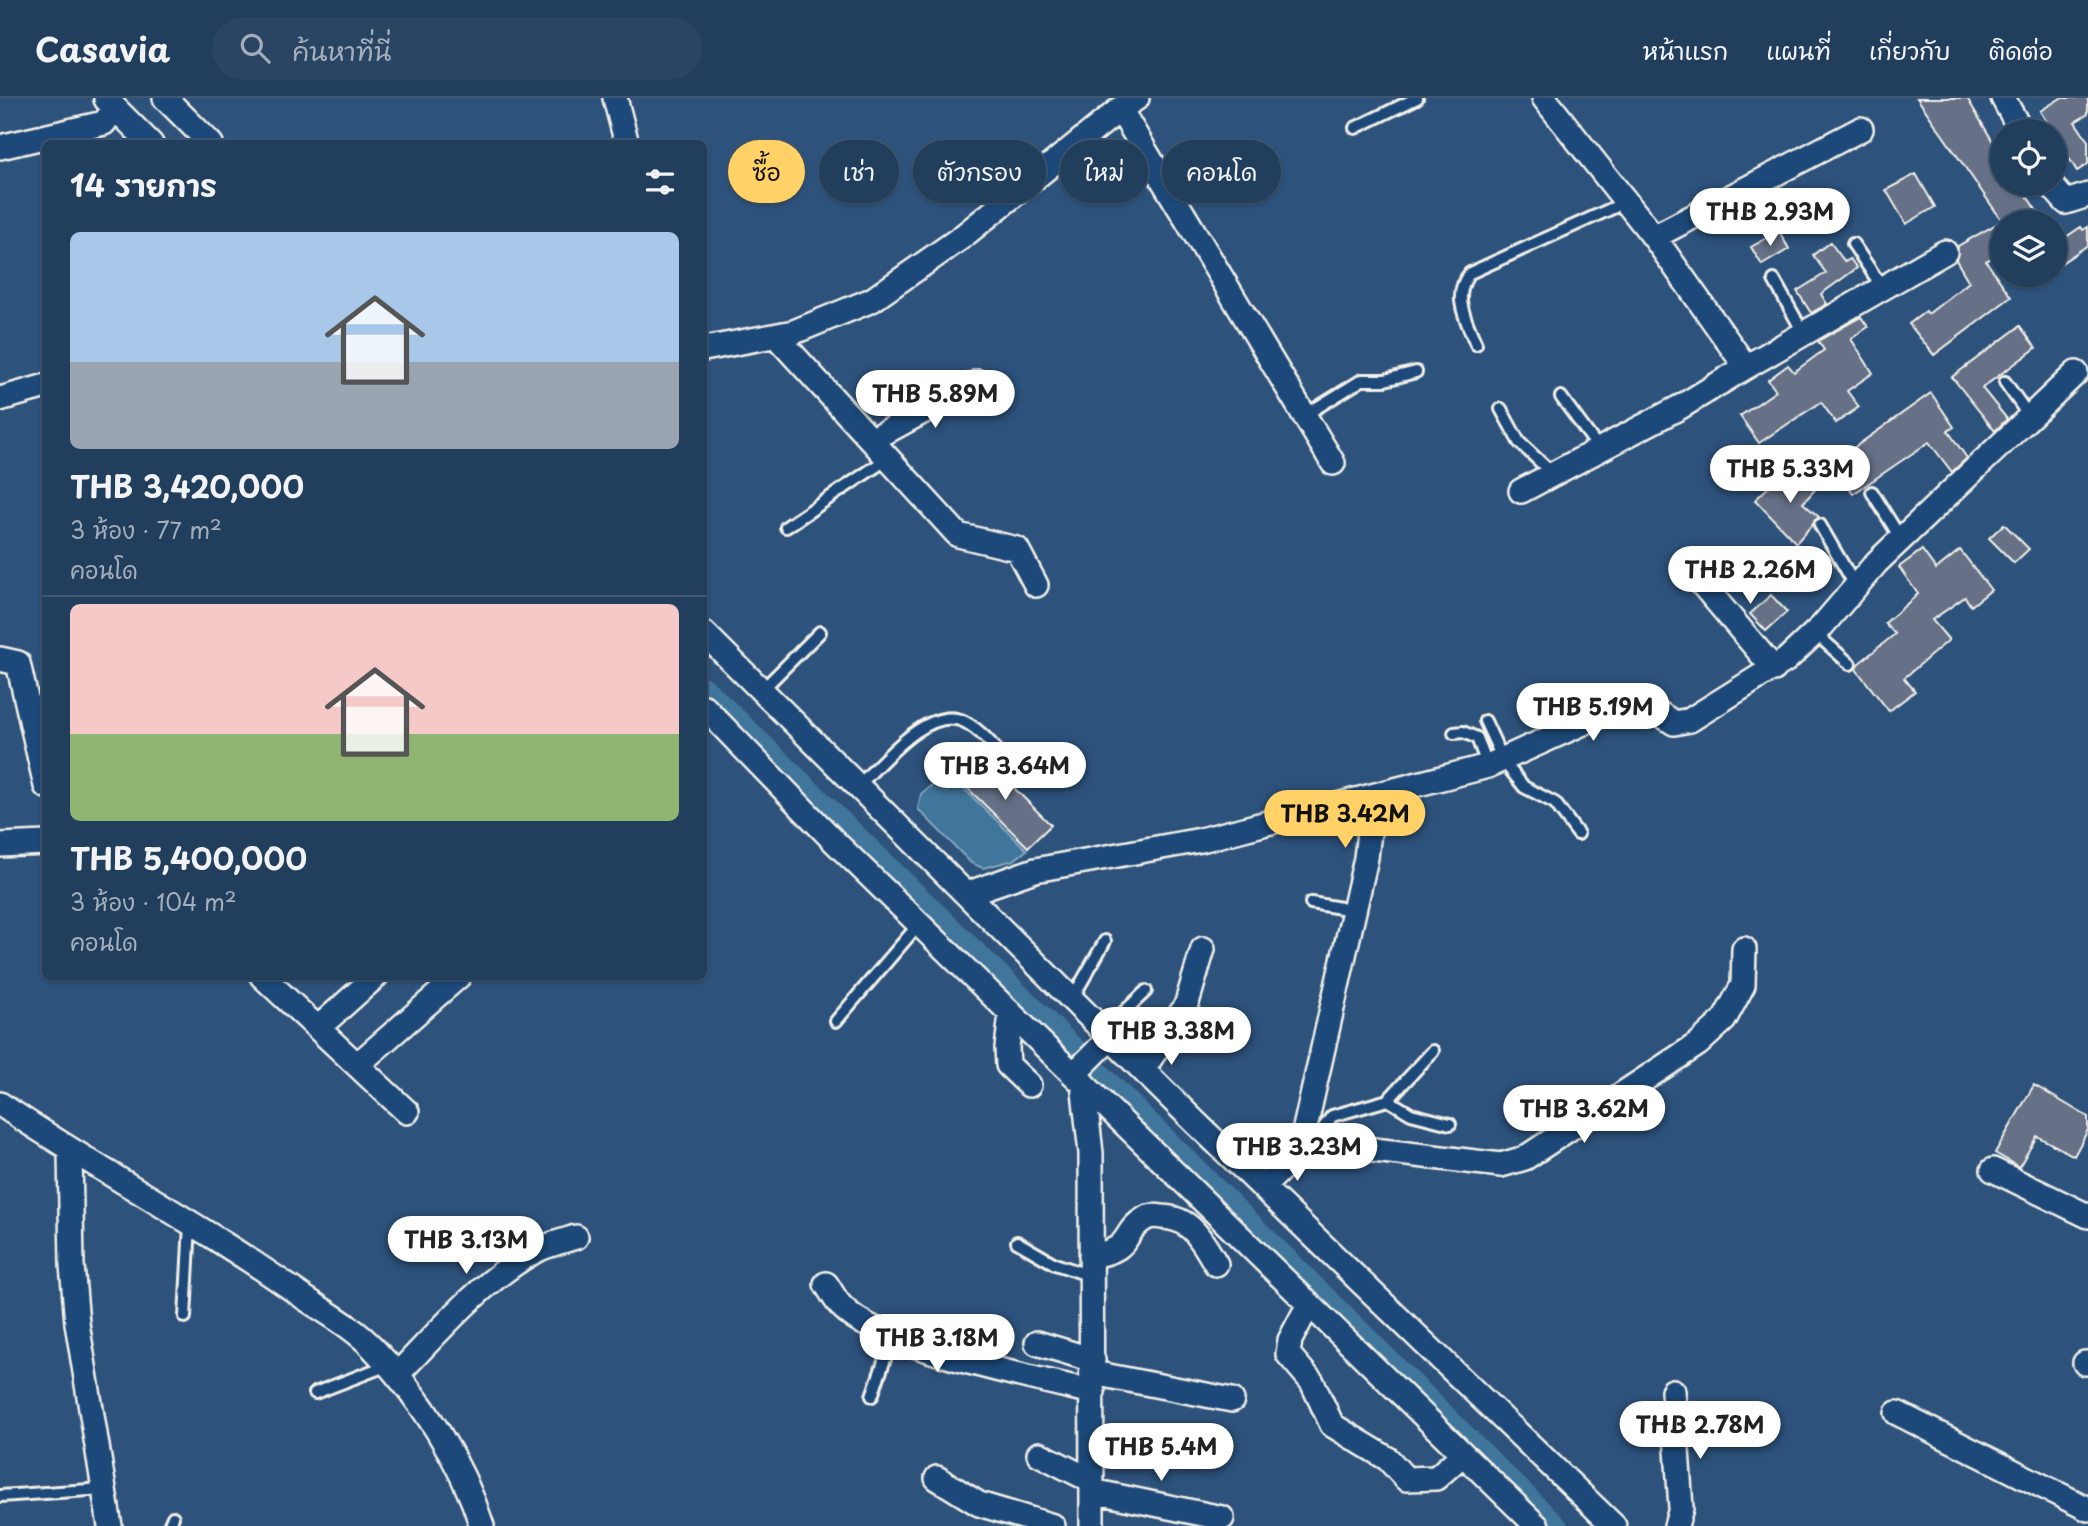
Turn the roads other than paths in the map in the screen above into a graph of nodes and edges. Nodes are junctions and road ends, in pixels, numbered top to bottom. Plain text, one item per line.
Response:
1 (165, 98) edge
2 (615, 98) edge
3 (1417, 98) edge
4 (1544, 98) edge
5 (2003, 98) edge
6 (110, 103) edge
7 (1128, 103) edge
8 (2014, 119) edge
9 (1355, 128) dead end
10 (1861, 129) dead end
11 (147, 140) edge
12 (207, 140) edge
13 (626, 140) edge
14 (0, 147) edge
15 (2088, 195) edge
16 (2061, 196) edge
17 (1626, 202) junction
18 (1654, 237) junction
19 (1853, 244) dead end
20 (1945, 252) dead end
21 (1774, 280) dead end
22 (1882, 287) junction
23 (1803, 332) junction
24 (776, 336) junction
25 (1476, 344) dead end
26 (707, 348) edge
27 (1746, 367) junction
28 (1416, 372) dead end
29 (2076, 373) dead end
30 (978, 382) dead end
31 (2006, 382) dead end
32 (42, 387) edge
33 (1561, 397) dead end
34 (0, 399) edge
35 (1501, 410) dead end
36 (1305, 415) junction
37 (2029, 416) junction
38 (871, 440) junction
39 (1600, 450) junction
40 (887, 458) junction
41 (1333, 463) dead end
42 (1553, 474) junction
43 (1521, 491) dead end
44 (1872, 492) dead end
45 (1821, 526) dead end
46 (786, 527) dead end
47 (1901, 540) junction
48 (1692, 572) dead end
49 (1036, 585) dead end
50 (1856, 587) junction
51 (820, 632) dead end
52 (1815, 633) junction
53 (707, 636) edge
54 (0, 659) edge
55 (1850, 664) dead end
56 (1774, 669) junction
57 (761, 691) junction
58 (707, 709) edge
59 (1485, 721) dead end
60 (1454, 733) dead end
61 (1496, 764) junction
62 (42, 768) edge
63 (1012, 768) dead end
64 (858, 786) junction
65 (1373, 798) junction
66 (1578, 834) dead end
67 (42, 843) edge
68 (0, 845) edge
69 (966, 894) junction
70 (1311, 903) dead end
71 (1353, 910) junction
72 (919, 924) junction
73 (1105, 941) dead end
74 (1203, 949) dead end
75 (1744, 949) dead end
76 (266, 980) edge
77 (372, 980) edge
78 (454, 980) edge
79 (1146, 992) dead end
80 (1072, 999) junction
81 (1011, 1013) junction
82 (836, 1021) dead end
83 (318, 1028) junction
84 (1105, 1038) junction
85 (1433, 1051) dead end
86 (357, 1065) junction
87 (1143, 1069) junction
88 (1080, 1074) junction
89 (1029, 1086) dead end
90 (1388, 1100) junction
91 (0, 1104) edge
92 (407, 1112) dead end
93 (1450, 1124) dead end
94 (1305, 1148) junction
95 (70, 1151) junction
96 (1993, 1170) dead end
97 (1263, 1186) junction
98 (2088, 1216) edge
99 (190, 1224) junction
100 (576, 1237) dead end
101 (1017, 1242) dead end
102 (1216, 1264) dead end
103 (1091, 1266) junction
104 (826, 1284) dead end
105 (1309, 1304) junction
106 (185, 1317) dead end
107 (893, 1336) junction
108 (1037, 1343) dead end
109 (392, 1370) junction
110 (1093, 1375) junction
111 (1672, 1391) dead end
112 (315, 1393) dead end
113 (872, 1396) dead end
114 (1232, 1400) dead end
115 (1897, 1413) dead end
116 (1039, 1454) dead end
117 (1463, 1454) junction
118 (937, 1478) dead end
119 (1092, 1486) junction
120 (104, 1489) junction
121 (0, 1496) edge
122 (2088, 1509) edge
123 (1222, 1518) dead end
124 (110, 1526) edge
125 (482, 1526) edge
126 (1053, 1526) edge
127 (1092, 1526) edge
128 (1537, 1526) edge
129 (1614, 1526) edge
130 (1676, 1526) edge

1 - 12 street
2 - 13 street
3 - 9 lane
4 - 17 street
5 - 8 street
6 - 11 street
6 - 14 street
7 - 24 street
7 - 36 street
10 - 18 street
15 - 16 street
17 - 18 street
17 - 25 lane
18 - 27 street
19 - 22 lane
20 - 22 street
21 - 23 lane
22 - 23 street
23 - 27 street
24 - 26 street
24 - 38 street
27 - 39 street
28 - 36 lane
29 - 37 street
30 - 38 street
31 - 37 lane
32 - 34 street
33 - 39 lane
35 - 42 lane
36 - 41 street
37 - 47 street
38 - 40 street
39 - 42 street
40 - 46 lane
40 - 49 street
42 - 43 street
44 - 47 lane
45 - 50 lane
47 - 50 street
48 - 56 street
50 - 52 street
51 - 57 lane
52 - 55 lane
52 - 56 street
53 - 57 street
54 - 62 street
56 - 61 street
57 - 64 street
58 - 72 street
59 - 61 lane
60 - 61 lane
61 - 65 street
61 - 66 lane
63 - 64 lane
64 - 69 street
65 - 69 street
65 - 71 street
67 - 68 street
69 - 80 street
70 - 71 lane
71 - 94 street
72 - 81 street
72 - 82 lane
73 - 80 lane
74 - 87 street
75 - 94 street
76 - 83 street
77 - 83 street
78 - 86 street
79 - 84 lane
80 - 84 street
81 - 88 street
81 - 89 street
83 - 86 street
84 - 87 street
84 - 88 street
85 - 90 lane
86 - 92 street
87 - 97 street
88 - 103 street
88 - 105 street
90 - 93 lane
90 - 94 lane
91 - 95 street
94 - 97 street
95 - 99 street
95 - 120 street
96 - 98 street
97 - 129 street
99 - 106 lane
99 - 109 street
100 - 109 street
101 - 103 lane
102 - 103 street
103 - 110 street
104 - 107 street
105 - 117 street
105 - 117 street
107 - 110 street
107 - 113 lane
108 - 110 street
109 - 112 lane
109 - 125 street
110 - 114 street
110 - 119 street
111 - 130 street
115 - 122 street
116 - 119 street
117 - 128 street
118 - 126 street
119 - 123 street
119 - 127 street
120 - 121 lane
120 - 124 street

